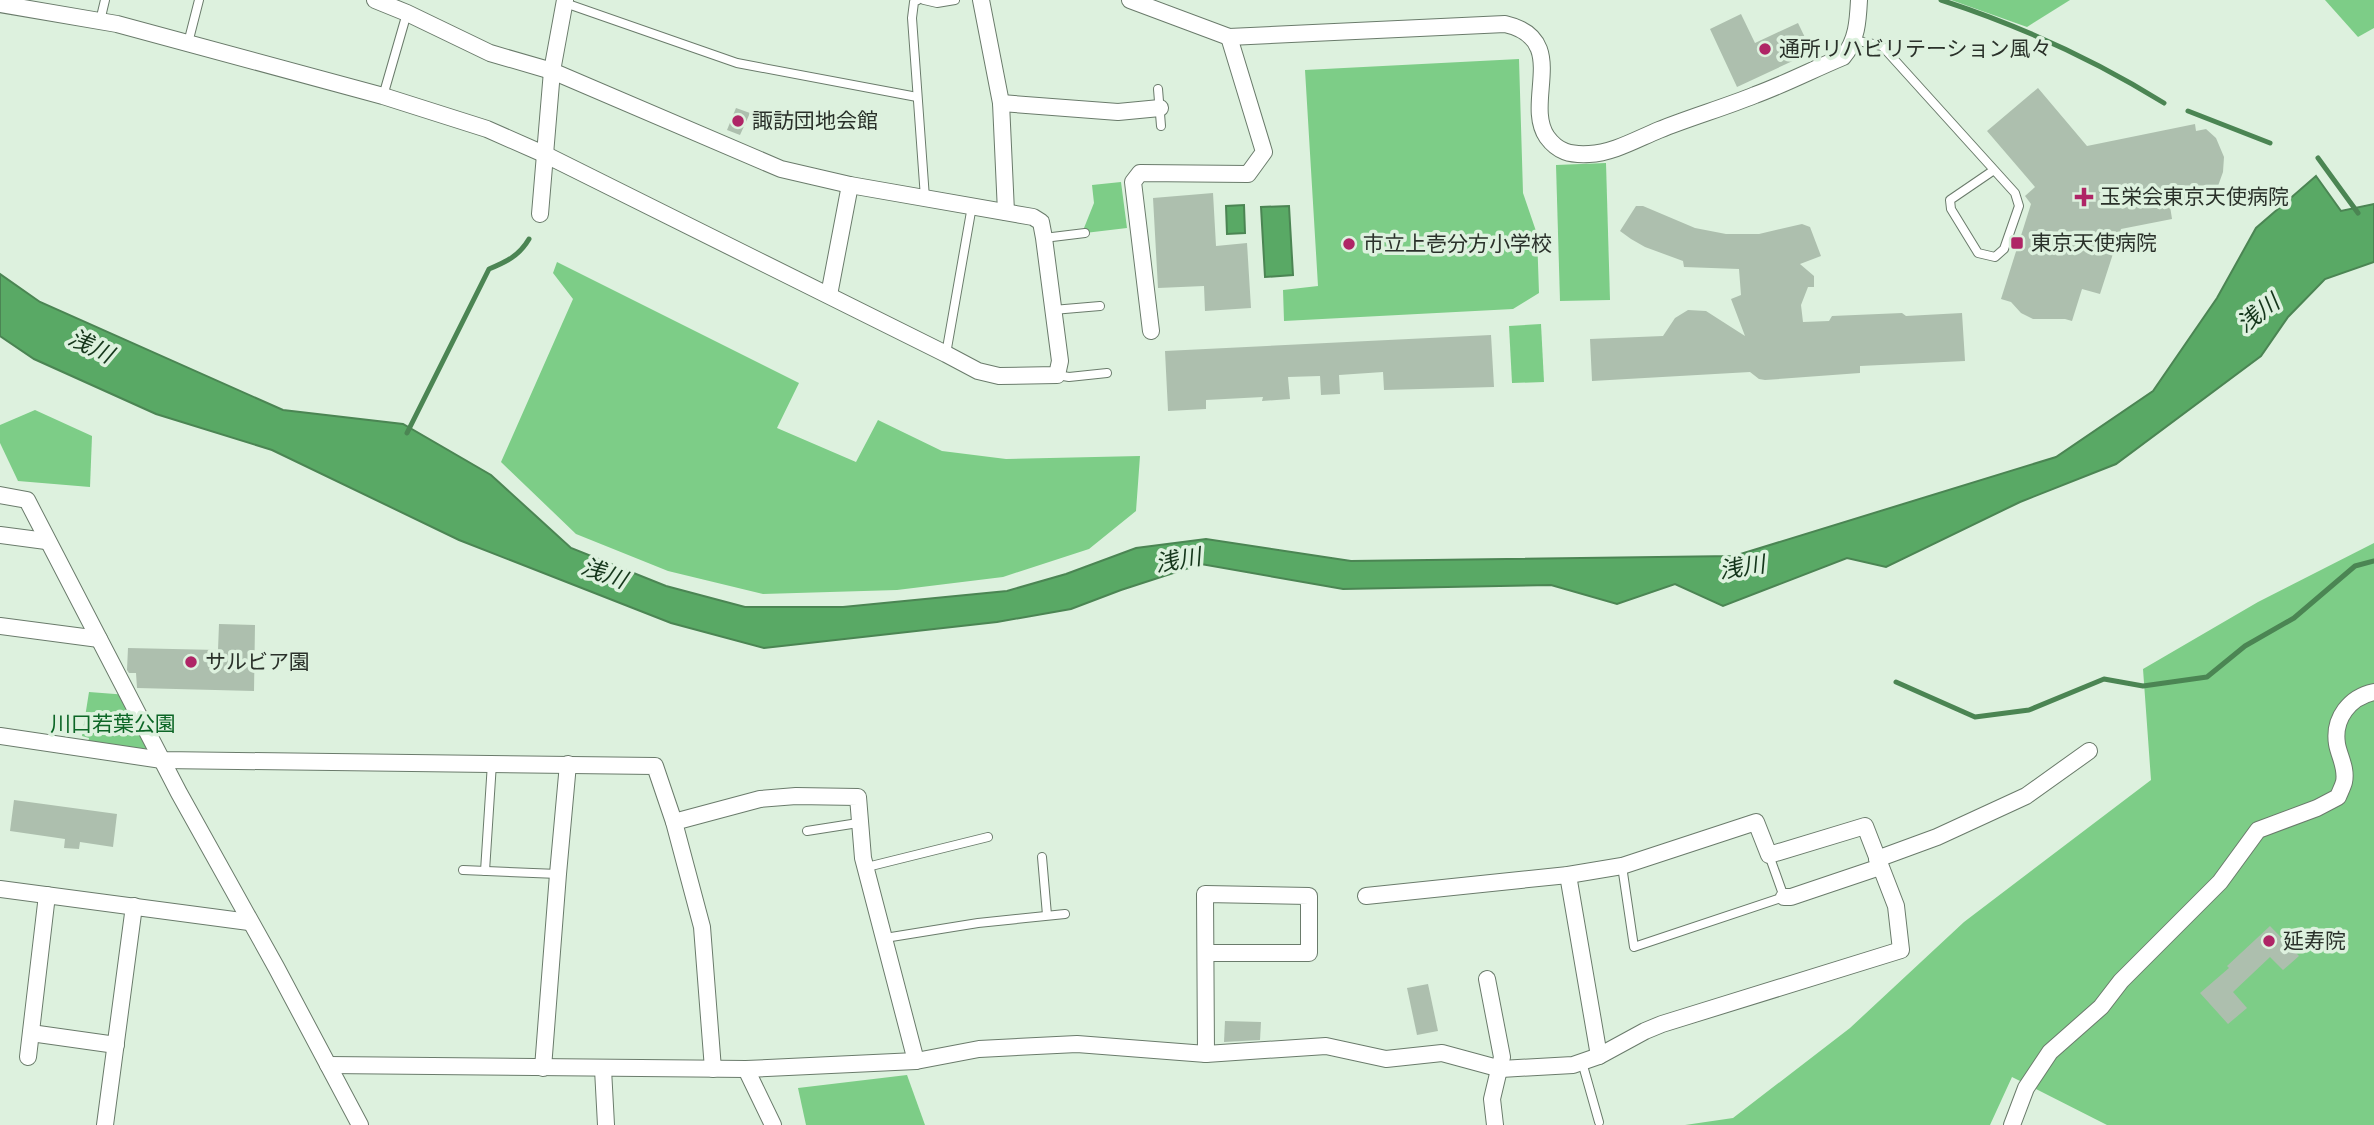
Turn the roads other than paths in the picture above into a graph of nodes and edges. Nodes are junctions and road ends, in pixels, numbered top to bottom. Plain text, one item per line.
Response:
1 (105, 0) edge
2 (199, 0) edge
3 (375, 0) edge
4 (918, 0) edge
5 (924, 0) edge
6 (955, 0) edge
7 (981, 0) edge
8 (1130, 0) edge
9 (1859, 0) edge
10 (565, 1) edge
11 (0, 4) edge
12 (407, 13) junction
13 (100, 21) junction
14 (1229, 37) junction
15 (1854, 40) junction
16 (188, 43) junction
17 (552, 71) junction
18 (1158, 89) dead end
19 (383, 96) junction
20 (917, 97) junction
21 (1001, 103) junction
22 (1160, 108) junction
23 (1161, 126) dead end
24 (546, 155) junction
25 (1994, 170) junction
26 (850, 185) junction
27 (925, 198) junction
28 (972, 206) junction
29 (1006, 212) junction
30 (540, 214) dead end
31 (1085, 233) dead end
32 (1044, 238) junction
33 (830, 295) junction
34 (1100, 306) dead end
35 (1054, 310) junction
36 (1151, 331) dead end
37 (947, 354) junction
38 (1107, 373) dead end
39 (1057, 375) junction
40 (0, 495) edge
41 (0, 534) edge
42 (46, 541) junction
43 (0, 626) edge
44 (99, 639) junction
45 (2374, 692) edge
46 (0, 736) edge
47 (2089, 751) dead end
48 (162, 760) junction
49 (492, 763) junction
50 (568, 764) junction
51 (674, 821) junction
52 (858, 823) junction
53 (807, 831) dead end
54 (988, 837) dead end
55 (1769, 855) junction
56 (1042, 857) dead end
57 (1878, 863) junction
58 (1622, 866) junction
59 (867, 867) junction
60 (463, 870) dead end
61 (485, 871) junction
62 (558, 874) junction
63 (1568, 875) junction
64 (0, 889) edge
65 (47, 895) junction
66 (1366, 895) dead end
67 (1784, 897) junction
68 (134, 906) junction
69 (1065, 914) dead end
70 (1047, 915) junction
71 (249, 922) junction
72 (885, 938) junction
73 (1206, 953) junction
74 (1488, 979) dead end
75 (32, 1033) junction
76 (116, 1045) junction
77 (1206, 1054) junction
78 (1599, 1056) junction
79 (28, 1057) dead end
80 (916, 1061) junction
81 (1582, 1062) junction
82 (328, 1065) junction
83 (544, 1068) junction
84 (603, 1069) junction
85 (713, 1069) junction
86 (746, 1069) junction
87 (1501, 1069) junction
88 (1599, 1122) dead end
89 (105, 1125) edge
90 (360, 1125) edge
91 (606, 1125) edge
92 (773, 1125) edge
93 (1495, 1125) edge
94 (2012, 1125) edge

1 - 13 lane
2 - 16 lane
3 - 12 street
4 - 20 lane
5 - 6 lane
7 - 21 street
8 - 14 street
9 - 15 street
10 - 17 street
10 - 20 lane
11 - 13 street
12 - 17 street
12 - 19 lane
13 - 16 street
14 - 15 street
14 - 36 street
15 - 25 lane
16 - 19 street
17 - 24 street
17 - 26 street
18 - 22 lane
19 - 24 street
20 - 27 lane
21 - 22 street
21 - 29 street
22 - 23 lane
24 - 30 street
24 - 33 street
25 - 25 lane
26 - 27 street
26 - 33 street
27 - 28 street
28 - 29 street
28 - 37 lane
29 - 32 street
31 - 32 lane
32 - 35 street
33 - 37 street
34 - 35 lane
35 - 39 street
37 - 39 street
38 - 39 lane
40 - 42 street
41 - 42 street
42 - 44 street
43 - 44 street
44 - 48 street
45 - 94 street
46 - 48 street
47 - 57 street
48 - 49 street
48 - 71 street
49 - 50 street
49 - 61 lane
50 - 51 street
50 - 62 street
51 - 52 street
51 - 85 street
52 - 53 lane
52 - 59 street
54 - 59 lane
55 - 57 street
55 - 58 street
55 - 67 lane
56 - 70 lane
57 - 67 street
57 - 78 street
58 - 63 street
58 - 67 lane
59 - 72 street
60 - 61 lane
61 - 62 lane
62 - 83 street
63 - 66 street
63 - 78 street
64 - 65 street
65 - 68 street
65 - 75 street
68 - 71 street
68 - 76 street
69 - 70 lane
70 - 72 lane
71 - 82 street
72 - 80 street
73 - 73 street
73 - 77 street
74 - 87 street
75 - 76 street
75 - 79 street
76 - 89 street
77 - 80 street
77 - 87 street
78 - 81 street
80 - 86 street
81 - 87 street
81 - 88 lane
82 - 83 street
82 - 90 street
83 - 84 street
84 - 85 street
84 - 91 street
85 - 86 street
86 - 92 street
87 - 93 street

